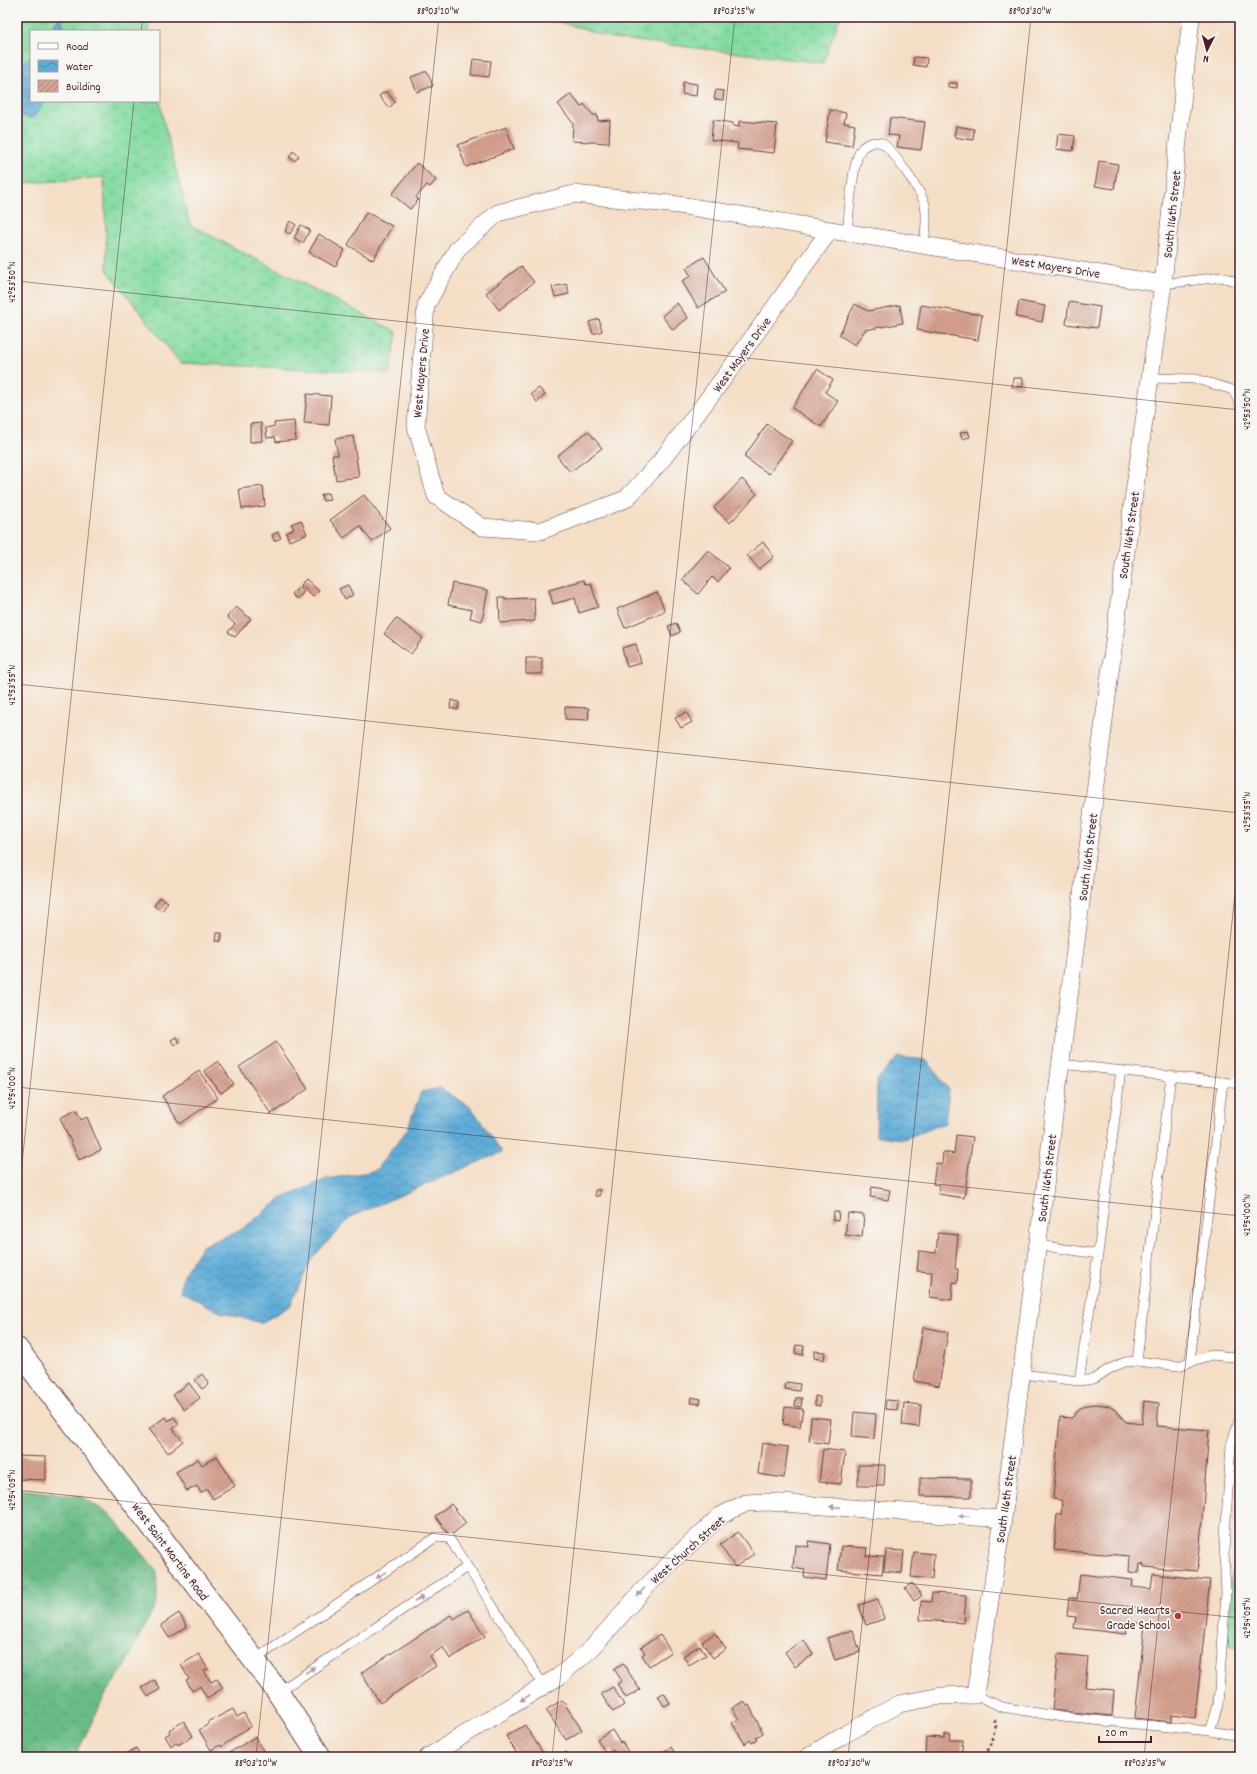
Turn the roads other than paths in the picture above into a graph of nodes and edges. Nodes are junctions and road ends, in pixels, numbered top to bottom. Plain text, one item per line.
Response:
1 (1191, 17) edge
2 (830, 230) junction
3 (847, 232) junction
4 (924, 245) junction
5 (1240, 283) edge
6 (1163, 284) junction
7 (1150, 378) junction
8 (1240, 405) edge
9 (1061, 1064) junction
10 (1121, 1070) junction
11 (1171, 1076) junction
12 (1223, 1082) junction
13 (1240, 1084) edge
14 (1038, 1245) junction
15 (1098, 1254) junction
16 (17, 1349) edge
17 (1240, 1351) edge
18 (1137, 1361) junction
19 (1190, 1361) junction
20 (1022, 1374) junction
21 (1079, 1381) junction
22 (1240, 1417) edge
23 (1003, 1519) junction
24 (467, 1567) junction
25 (254, 1660) junction
26 (544, 1686) junction
27 (278, 1692) junction
28 (975, 1695) junction
29 (1210, 1731) junction
30 (1240, 1736) edge
31 (320, 1757) edge
32 (428, 1757) edge
33 (808, 1757) edge

1 - 6 street, South 116th Street
2 - 2 street, West Mayers Drive
2 - 3 street, West Mayers Drive
3 - 4 street, West Mayers Drive
3 - 4 lane
4 - 6 street, West Mayers Drive
5 - 6 lane
6 - 7 street, South 116th Street
7 - 8 lane
7 - 9 street, South 116th Street
9 - 10 lane
9 - 14 street, South 116th Street
10 - 11 lane
10 - 15 lane
11 - 12 lane
11 - 18 lane
12 - 13 lane
12 - 19 lane
14 - 15 lane
14 - 20 street, South 116th Street
15 - 21 lane
16 - 25 street, West Saint Martins Road
17 - 19 lane
18 - 19 lane
18 - 21 lane
20 - 21 lane
20 - 23 street, South 116th Street
22 - 29 lane
23 -> 26 street, West Church Street
23 - 28 street, South 116th Street
24 -> 25 lane
24 - 26 lane
27 -> 24 lane
25 - 27 street, West Saint Martins Road
26 -> 32 street, West Church Street
27 - 31 street, West Saint Martins Road
28 - 29 lane
28 - 33 street
29 - 30 lane

